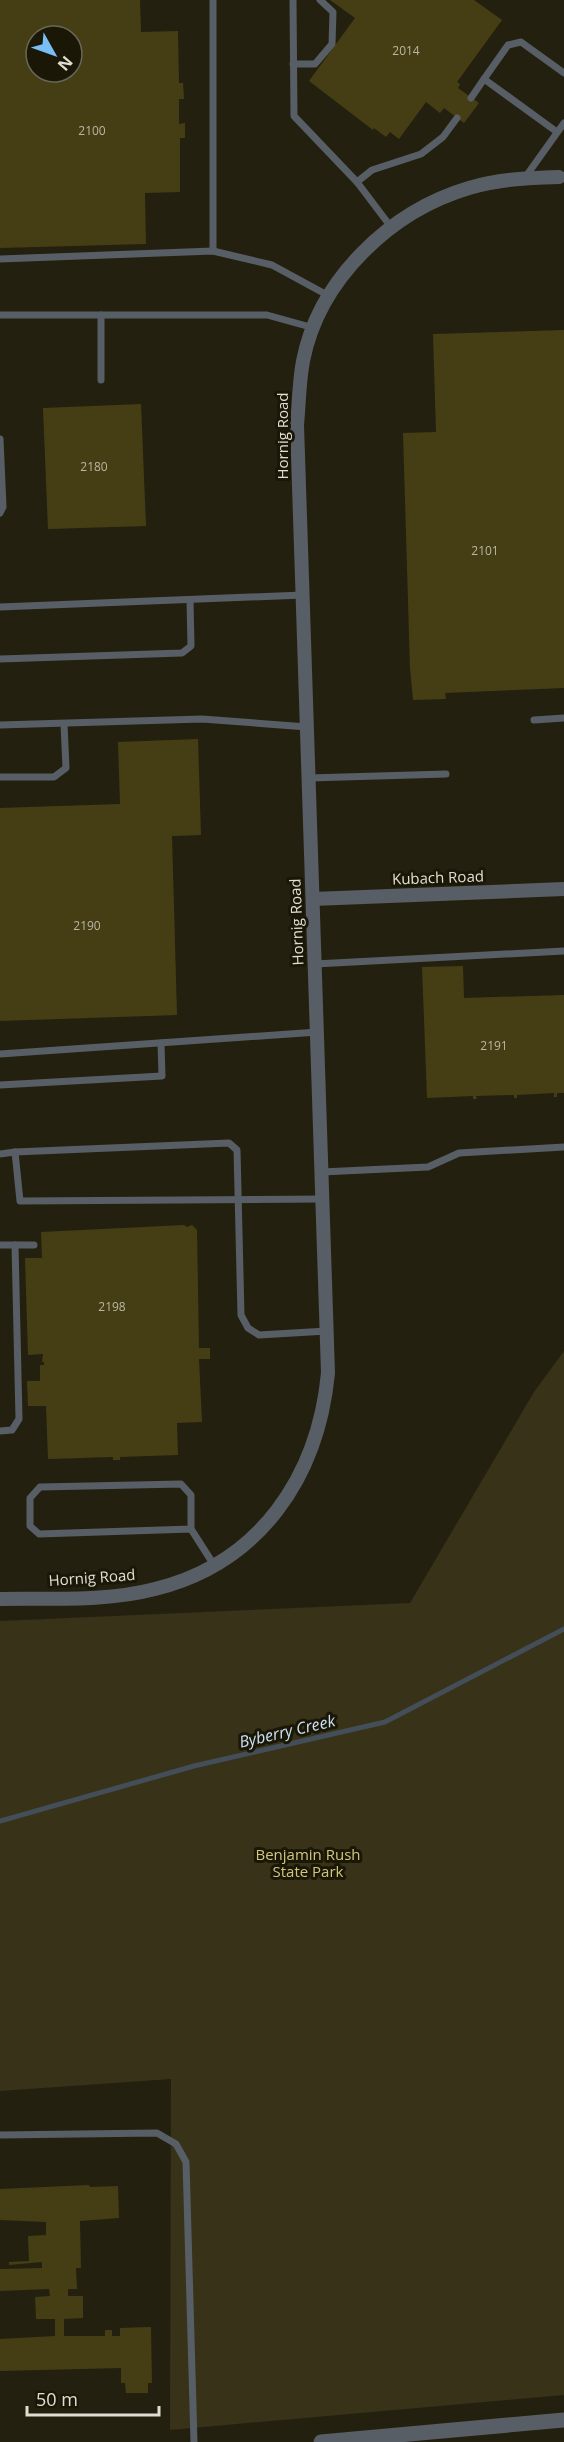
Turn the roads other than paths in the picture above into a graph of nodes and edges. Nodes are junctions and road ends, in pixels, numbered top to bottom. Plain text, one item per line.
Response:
1 (213, 0) edge
2 (293, 0) edge
3 (320, 0) edge
4 (293, 64) junction
5 (564, 73) edge
6 (484, 79) junction
7 (471, 98) dead end
8 (457, 118) dead end
9 (564, 123) edge
10 (557, 132) junction
11 (524, 178) junction
12 (562, 178) edge
13 (357, 182) junction
14 (391, 227) junction
15 (213, 251) junction
16 (0, 259) edge
17 (328, 296) junction
18 (0, 315) edge
19 (101, 315) junction
20 (314, 328) junction
21 (101, 380) dead end
22 (0, 439) edge
23 (0, 513) edge
24 (303, 595) junction
25 (190, 600) junction
26 (0, 607) edge
27 (0, 659) edge
28 (564, 718) edge
29 (534, 720) dead end
30 (64, 724) junction
31 (0, 725) edge
32 (307, 727) junction
33 (446, 774) dead end
34 (0, 777) edge
35 (309, 778) junction
36 (564, 890) edge
37 (313, 899) junction
38 (564, 951) edge
39 (315, 964) junction
40 (318, 1032) junction
41 (161, 1043) junction
42 (0, 1054) edge
43 (0, 1085) edge
44 (564, 1147) edge
45 (15, 1152) junction
46 (0, 1154) edge
47 (322, 1172) junction
48 (237, 1199) junction
49 (323, 1199) junction
50 (0, 1245) edge
51 (15, 1245) junction
52 (34, 1245) dead end
53 (327, 1331) junction
54 (0, 1431) edge
55 (190, 1529) junction
56 (214, 1565) junction
57 (0, 1599) edge
58 (0, 2135) edge
59 (564, 2420) edge
60 (194, 2442) edge
61 (324, 2442) edge

1 - 15 lane
2 - 4 lane
3 - 4 lane
4 - 13 lane
5 - 6 lane
6 - 7 lane
6 - 10 lane
8 - 13 lane
9 - 10 lane
10 - 11 lane
11 - 12 street, Hornig Road
11 - 14 street, Hornig Road
13 - 14 lane
14 - 17 street, Hornig Road
15 - 16 lane
15 - 17 lane
17 - 20 street, Hornig Road
18 - 19 lane
19 - 20 lane
19 - 21 lane
20 - 24 street, Hornig Road
22 - 23 lane
24 - 25 lane
24 - 32 street, Hornig Road
25 - 26 lane
25 - 27 lane
28 - 29 lane
30 - 31 lane
30 - 32 lane
30 - 34 lane
32 - 35 street, Hornig Road
33 - 35 lane
35 - 37 street, Hornig Road
36 - 37 street, Kubach Road
37 - 39 street, Hornig Road
38 - 39 lane
39 - 40 street, Hornig Road
40 - 41 lane
40 - 47 street, Hornig Road
41 - 42 lane
41 - 43 lane
44 - 47 lane
45 - 46 lane
45 - 48 lane
45 - 48 lane
47 - 49 street, Hornig Road
48 - 49 lane
48 - 53 lane
49 - 53 street, Hornig Road
50 - 51 lane
51 - 52 lane
51 - 54 lane
53 - 56 street, Hornig Road
55 - 55 lane
55 - 56 lane
56 - 57 street, Hornig Road
58 - 60 lane
59 - 61 street

